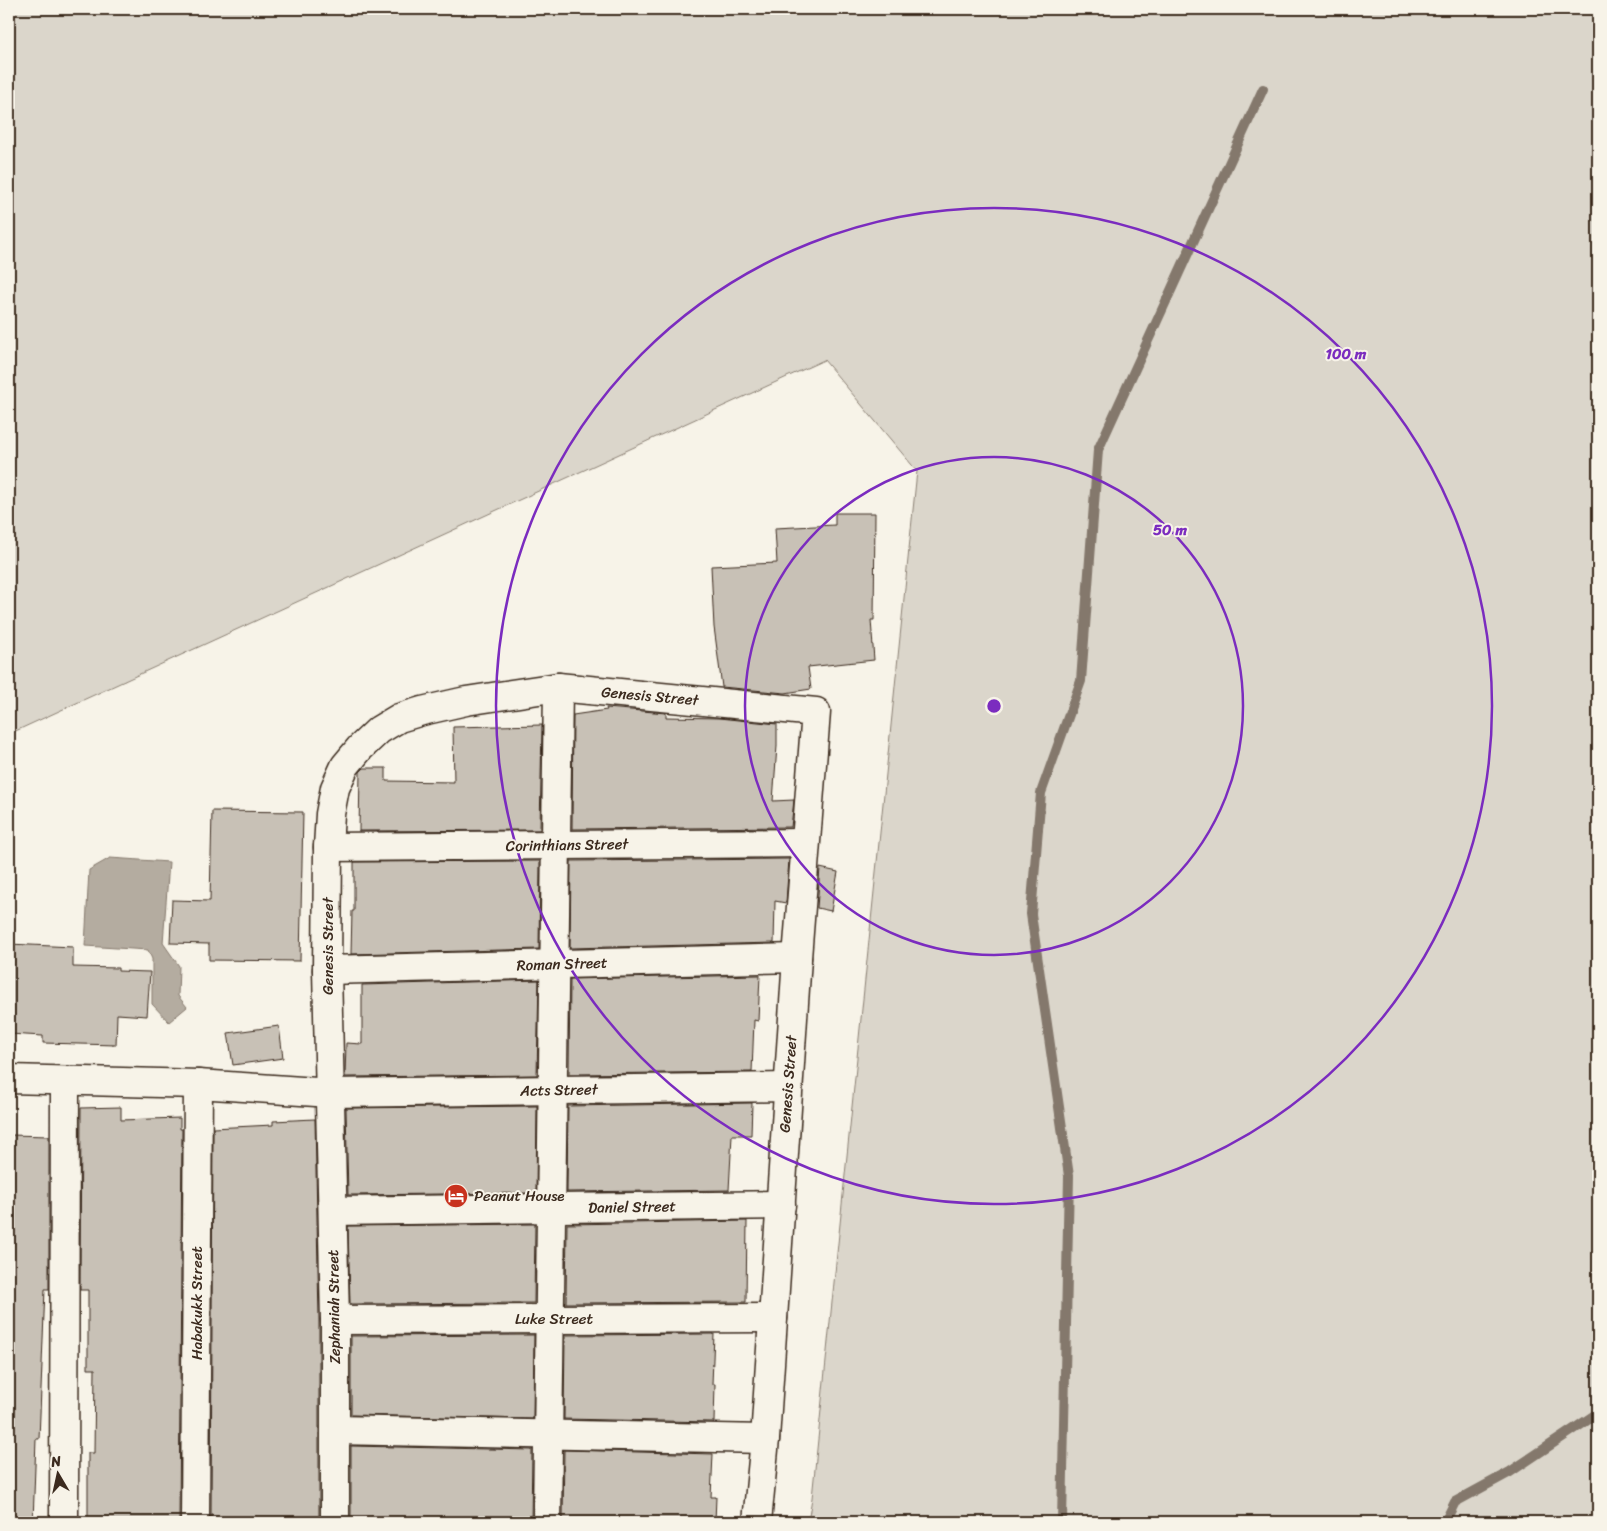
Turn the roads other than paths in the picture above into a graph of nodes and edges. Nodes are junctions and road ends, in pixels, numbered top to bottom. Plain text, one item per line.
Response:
1 (558, 687) junction
2 (806, 843) junction
3 (556, 845) junction
4 (328, 847) junction
5 (797, 958) junction
6 (555, 965) junction
7 (327, 970) junction
8 (9, 1079) edge
9 (65, 1081) junction
10 (198, 1084) junction
11 (788, 1087) junction
12 (553, 1090) junction
13 (331, 1093) junction
14 (781, 1205) junction
15 (551, 1208) junction
16 (333, 1211) junction
17 (772, 1318) junction
18 (550, 1319) junction
19 (335, 1320) junction
20 (335, 1430) junction
21 (549, 1435) junction
22 (765, 1439) junction
23 (64, 1522) edge
24 (195, 1522) edge
25 (335, 1522) edge
26 (548, 1522) edge
27 (757, 1522) edge

1 - 2 street, Genesis Street
1 - 3 street
1 - 4 street, Genesis Street
2 - 3 street, Corinthians Street
2 - 5 street, Genesis Street
3 - 4 street, Corinthians Street
3 - 6 street
4 - 7 street, Genesis Street
5 - 6 street, Roman Street
5 - 11 street, Genesis Street
6 - 7 street, Roman Street
6 - 12 street
7 - 13 street, Genesis Street
8 - 9 street
9 - 10 street
9 - 23 street
10 - 13 street
10 - 24 street, Habakukk Street
11 - 12 street, Acts Street
11 - 14 street, Genesis Street
12 - 13 street, Acts Street
12 - 15 street
13 - 16 street, Zephaniah Street
14 - 15 street, Daniel Street
14 - 17 street, Genesis Street
15 - 16 street, Daniel Street
15 - 18 street
16 - 19 street, Zephaniah Street
17 - 18 street, Luke Street
17 - 22 street, Genesis Street
18 - 19 street, Luke Street
18 - 21 street
19 - 20 street, Zephaniah Street
20 - 21 street
20 - 25 street, Zephaniah Street
21 - 22 street
21 - 26 street
22 - 27 street, Genesis Street

